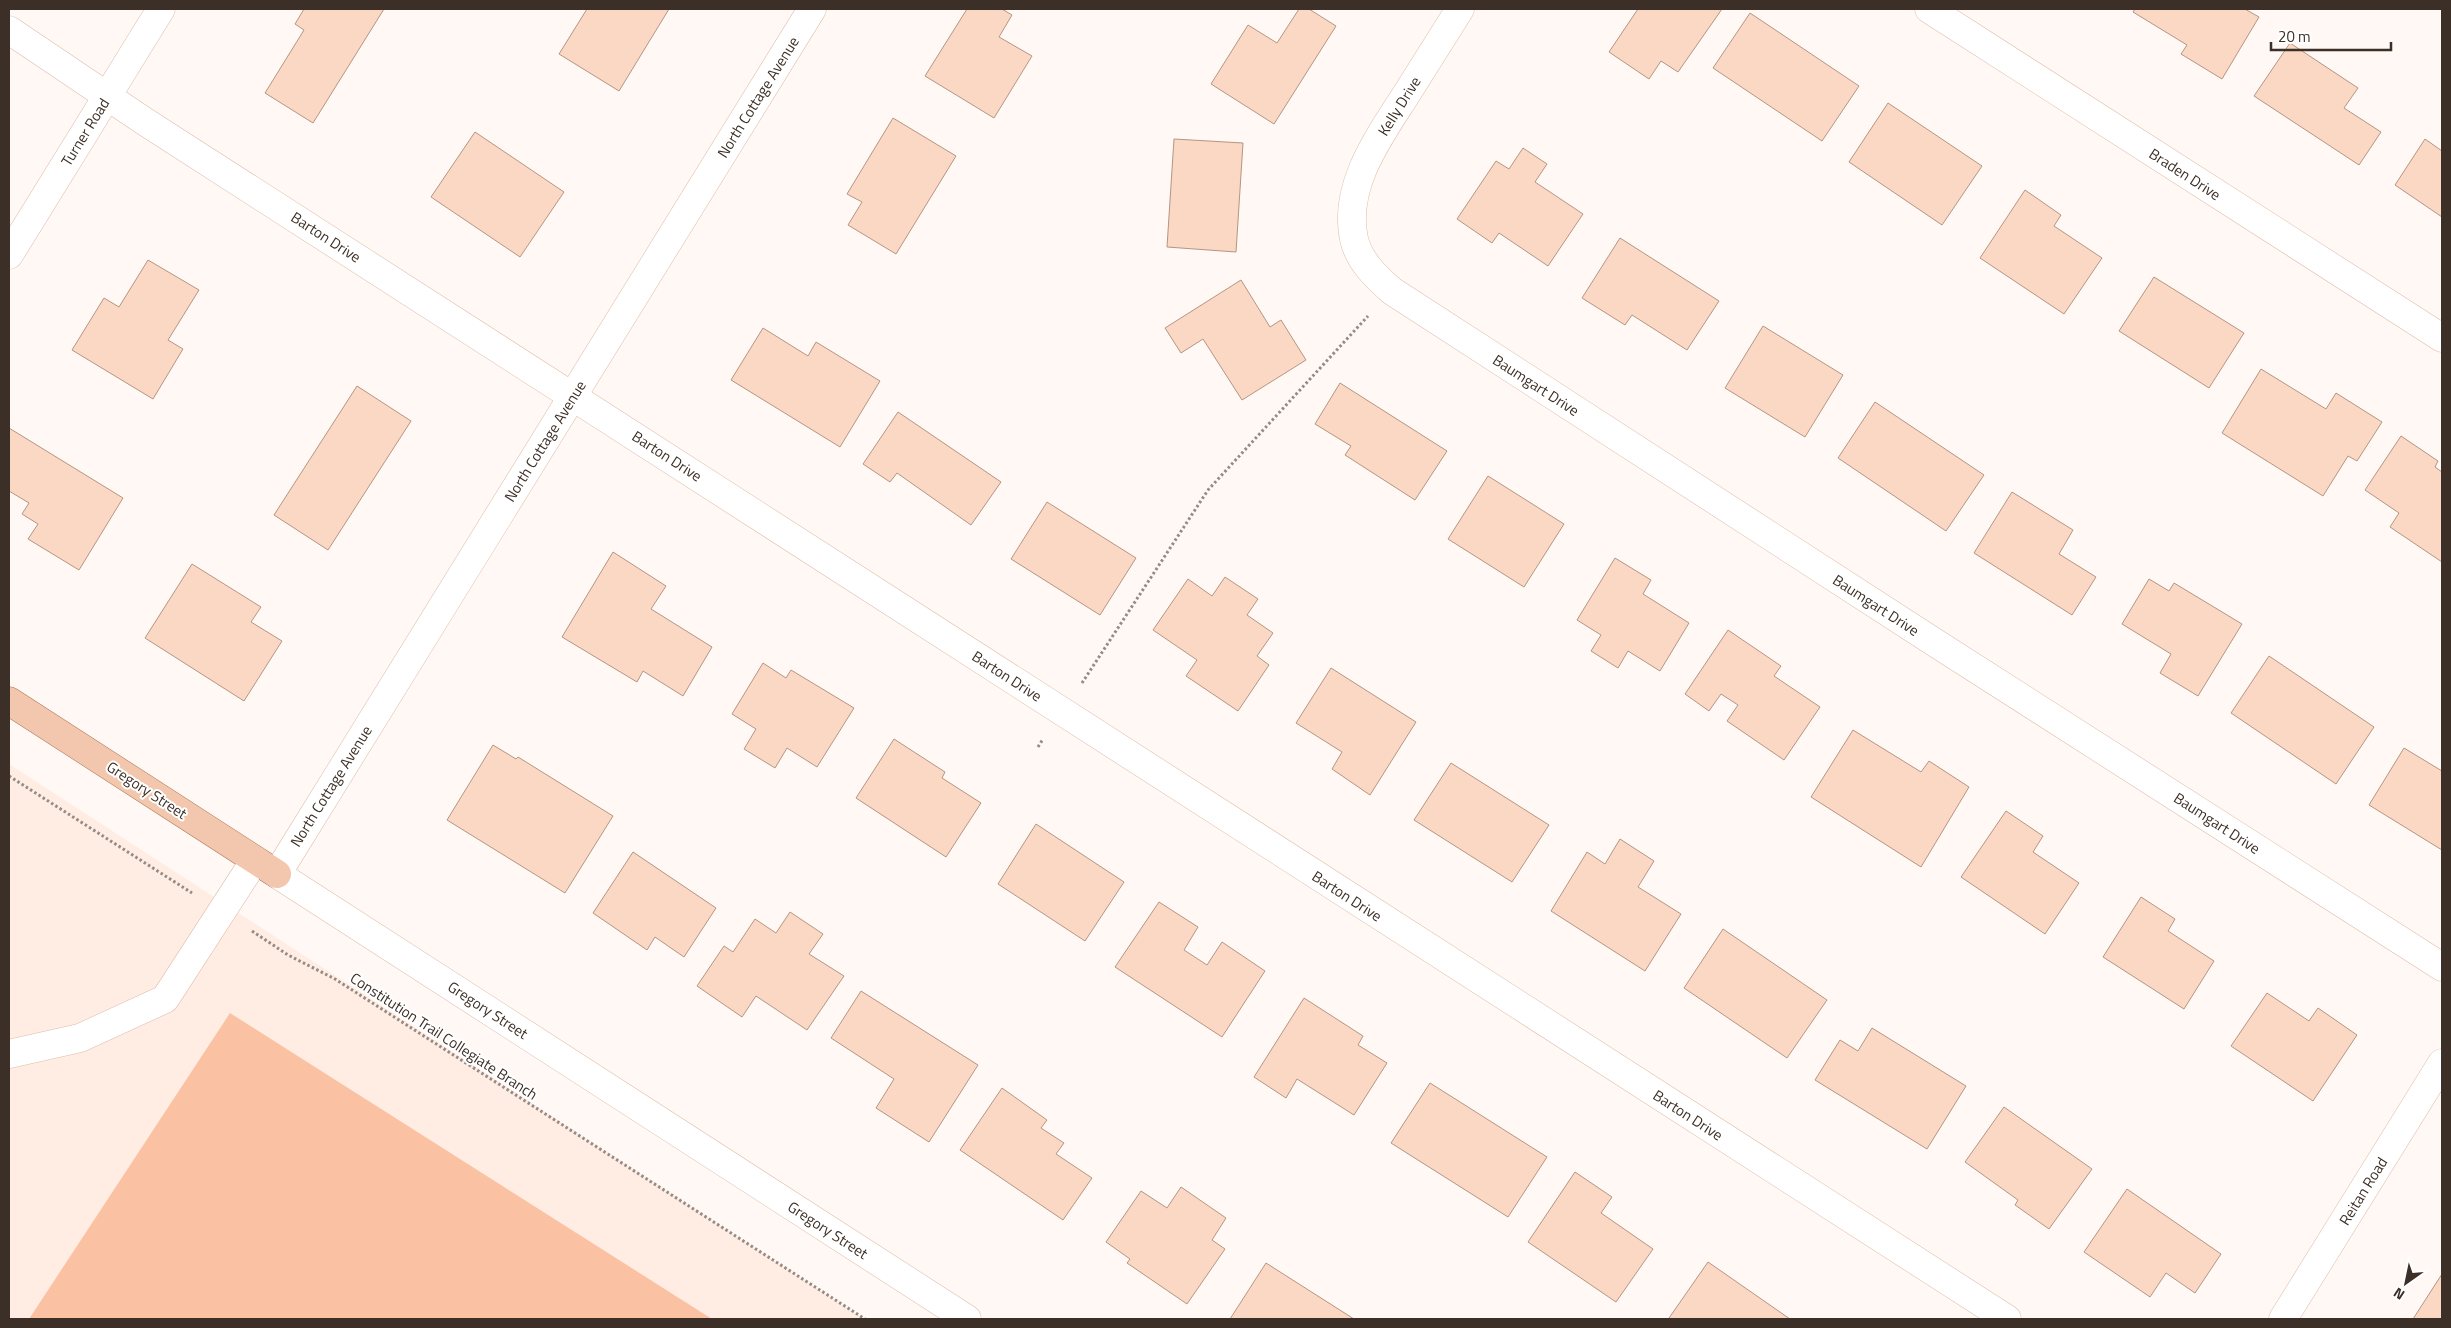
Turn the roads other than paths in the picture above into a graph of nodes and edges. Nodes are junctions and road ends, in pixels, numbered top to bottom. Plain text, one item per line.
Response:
1 (160, 9) edge
2 (812, 9) edge
3 (1460, 9) edge
4 (1929, 9) edge
5 (9, 30) edge
6 (107, 96) junction
7 (1352, 210) joint
8 (9, 255) edge
9 (2442, 338) edge
10 (573, 395) junction
11 (9, 701) edge
12 (266, 867) junction
13 (2442, 967) edge
14 (9, 1054) edge
15 (2442, 1063) edge
16 (967, 1319) edge
17 (2007, 1319) edge
18 (2283, 1319) edge

1 - 6 street, Turner Road
2 - 10 street, North Cottage Avenue
3 - 7 street, Kelly Drive
4 - 9 street, Braden Drive
5 - 6 street, Barton Drive
6 - 8 street, Turner Road
6 - 10 street, Barton Drive
7 - 13 street, Baumgart Drive
10 - 12 street, North Cottage Avenue
10 - 17 street, Barton Drive
11 - 12 main road, Gregory Street
12 - 14 street, North Cottage Avenue
12 - 16 street, Gregory Street
15 - 18 street, Reitan Road

